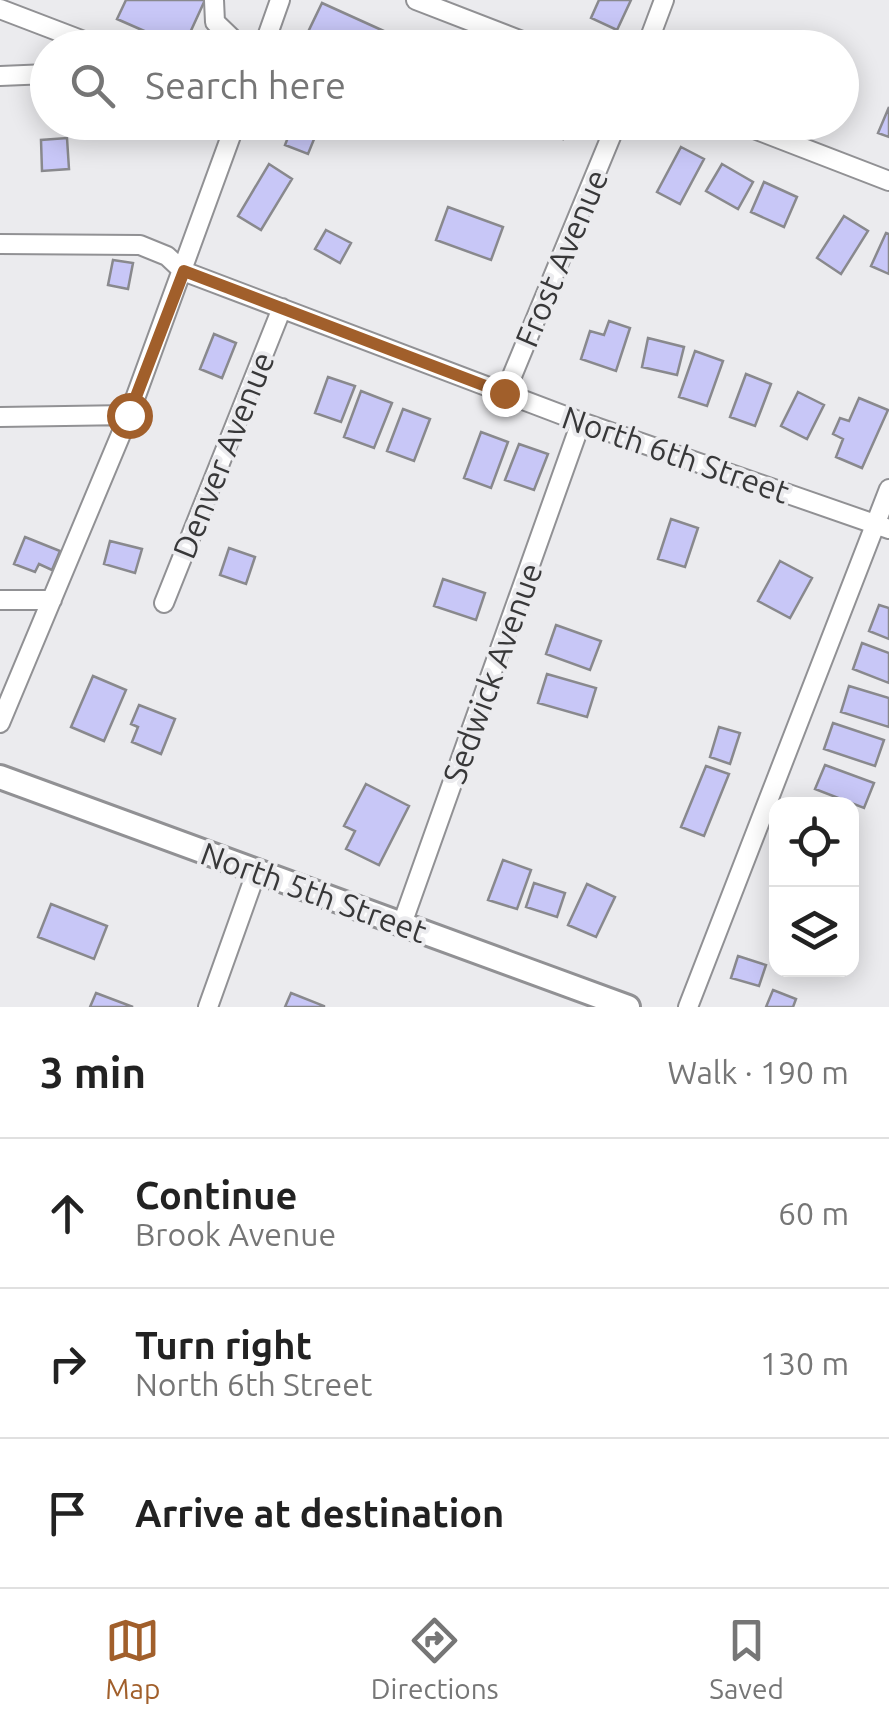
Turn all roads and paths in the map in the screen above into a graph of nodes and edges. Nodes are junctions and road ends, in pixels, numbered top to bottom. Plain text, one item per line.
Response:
1 (214, 0) edge
2 (280, 0) edge
3 (416, 0) edge
4 (664, 0) edge
5 (0, 9) edge
6 (55, 30) edge
7 (223, 30) edge
8 (269, 30) edge
9 (494, 30) edge
10 (653, 30) edge
11 (30, 75) edge
12 (0, 76) edge
13 (230, 140) edge
14 (609, 140) edge
15 (783, 140) edge
16 (889, 181) edge
17 (0, 244) edge
18 (184, 271) junction
19 (282, 308) junction
20 (504, 393) junction
21 (129, 415) junction
22 (0, 417) edge
23 (581, 422) junction
24 (889, 488) edge
25 (882, 526) edge
26 (0, 600) edge
27 (52, 600) junction
28 (164, 603) dead end
29 (0, 723) edge
30 (0, 777) edge
31 (256, 870) junction
32 (402, 924) junction
33 (576, 998) edge
34 (208, 1007) edge
35 (628, 1007) edge
36 (688, 1007) edge

1 - 7 street
2 - 8 street
3 - 9 street
4 - 10 street
5 - 6 street
11 - 12 street
13 - 18 street
14 - 20 street, Frost Avenue
15 - 16 street
17 - 18 street, North 6th Street
18 - 19 street, North 6th Street
18 - 21 street
19 - 20 street, North 6th Street
19 - 28 street, Denver Avenue
20 - 23 street, North 6th Street
21 - 22 street
21 - 27 street
23 - 25 street, North 6th Street
23 - 32 street, Sedwick Avenue
24 - 25 street
25 - 36 street
26 - 27 street
27 - 29 street
30 - 31 main road, North 5th Street
31 - 32 main road, North 5th Street
31 - 34 street
32 - 33 main road, North 5th Street
33 - 35 main road, North 5th Street

